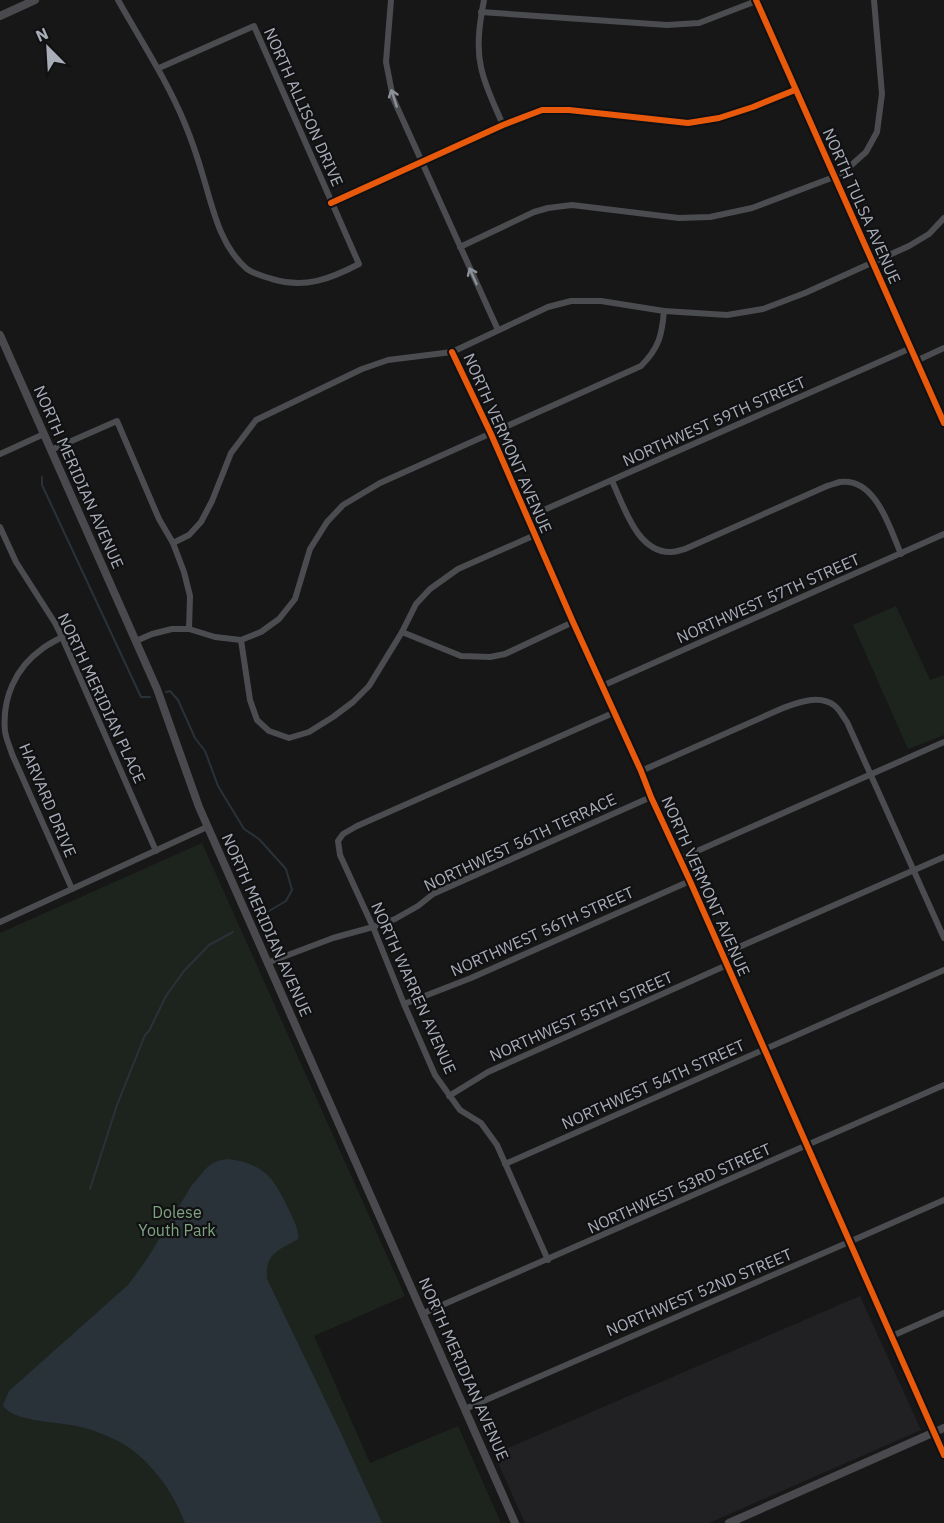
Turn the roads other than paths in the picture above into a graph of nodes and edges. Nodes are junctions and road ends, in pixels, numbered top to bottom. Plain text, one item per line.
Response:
1 (35, 0) edge
2 (118, 0) edge
3 (391, 0) edge
4 (483, 0) edge
5 (757, 0) edge
6 (874, 0) edge
7 (481, 12) junction
8 (0, 16) edge
9 (159, 68) junction
10 (795, 90) junction
11 (503, 125) junction
12 (421, 162) junction
13 (834, 177) junction
14 (331, 202) junction
15 (944, 218) edge
16 (460, 247) junction
17 (873, 263) junction
18 (664, 311) junction
19 (498, 330) junction
20 (0, 335) edge
21 (911, 348) junction
22 (944, 348) edge
23 (452, 352) junction
24 (916, 361) junction
25 (944, 423) edge
26 (44, 434) junction
27 (491, 434) junction
28 (51, 450) junction
29 (0, 454) edge
30 (612, 481) junction
31 (528, 517) junction
32 (0, 527) edge
33 (944, 534) edge
34 (535, 535) junction
35 (174, 543) junction
36 (901, 554) junction
37 (573, 622) junction
38 (189, 629) junction
39 (402, 632) junction
40 (62, 637) junction
41 (242, 640) junction
42 (136, 641) junction
43 (602, 686) junction
44 (613, 712) junction
45 (944, 742) edge
46 (641, 771) junction
47 (871, 774) junction
48 (651, 796) junction
49 (207, 827) junction
50 (156, 851) junction
51 (944, 857) edge
52 (679, 859) junction
53 (914, 870) junction
54 (690, 881) junction
55 (72, 889) junction
56 (0, 922) edge
57 (373, 927) junction
58 (944, 938) edge
59 (723, 954) junction
60 (267, 963) junction
61 (728, 965) junction
62 (944, 970) edge
63 (404, 1004) junction
64 (764, 1050) junction
65 (944, 1085) edge
66 (448, 1096) junction
67 (807, 1146) junction
68 (505, 1164) junction
69 (944, 1200) edge
70 (849, 1242) junction
71 (548, 1260) junction
72 (424, 1313) junction
73 (944, 1313) edge
74 (892, 1336) junction
75 (465, 1409) junction
76 (944, 1428) edge
77 (934, 1432) junction
78 (944, 1455) edge
79 (515, 1523) edge
80 (729, 1523) edge

1 - 8 main road
2 - 9 street
12 -> 3 street
4 - 7 street
5 - 7 street
5 - 10 main road, NORTH TULSA AVENUE
6 - 13 street
7 - 11 street
9 - 14 street, NORTH ALLISON DRIVE
9 - 14 street, NORTH ALLISON DRIVE
10 - 11 street
10 - 13 main road, NORTH TULSA AVENUE
11 - 12 street
12 - 14 street
12 - 16 street
13 - 16 street
13 - 17 main road, NORTH TULSA AVENUE
15 - 17 street
19 -> 16 street
17 - 18 street
17 - 21 main road, NORTH TULSA AVENUE
18 - 19 street
18 - 27 street
19 - 23 street
20 - 26 main road, NORTH MERIDIAN AVENUE
21 - 24 main road, NORTH TULSA AVENUE
21 - 30 street, NORTHWEST 59TH STREET
22 - 24 street
23 - 27 street, NORTH VERMONT AVENUE
23 - 35 street
24 - 25 main road, NORTH TULSA AVENUE
26 - 28 main road, NORTH MERIDIAN AVENUE
26 - 29 street
27 - 31 street, NORTH VERMONT AVENUE
27 - 41 street
28 - 35 street
28 - 42 main road, NORTH MERIDIAN AVENUE
30 - 31 street, NORTHWEST 59TH STREET
30 - 36 street
31 - 34 street, NORTH VERMONT AVENUE
32 - 40 street, NORTH MERIDIAN PLACE
33 - 36 street, NORTHWEST 57TH STREET
34 - 37 street, NORTH VERMONT AVENUE
34 - 39 street
35 - 38 street
36 - 43 street, NORTHWEST 57TH STREET
37 - 39 street
37 - 43 street, NORTH VERMONT AVENUE
38 - 41 street
38 - 42 street
39 - 41 street
40 - 50 street, NORTH MERIDIAN PLACE
40 - 55 street, HARVARD DRIVE
42 - 49 main road, NORTH MERIDIAN AVENUE
43 - 44 street, NORTH VERMONT AVENUE
44 - 46 street, NORTH VERMONT AVENUE
44 - 57 street, NORTH WARREN AVENUE
45 - 47 street
46 - 47 street
46 - 48 street, NORTH VERMONT AVENUE
47 - 52 street
47 - 53 street
48 - 52 street, NORTH VERMONT AVENUE
48 - 57 street, NORTHWEST 56TH TERRACE
49 - 50 street
49 - 60 main road, NORTH MERIDIAN AVENUE
50 - 55 street
51 - 53 street
52 - 54 street, NORTH VERMONT AVENUE
53 - 58 street
53 - 59 street
54 - 59 street, NORTH VERMONT AVENUE
54 - 63 street, NORTHWEST 56TH STREET
55 - 56 street
57 - 60 street, NORTHWEST 56TH TERRACE
57 - 63 street, NORTH WARREN AVENUE
59 - 61 street, NORTH VERMONT AVENUE
60 - 72 main road, NORTH MERIDIAN AVENUE
61 - 64 street, NORTH VERMONT AVENUE
61 - 66 street, NORTHWEST 55TH STREET
62 - 64 street, NORTHWEST 54TH STREET
63 - 66 street, NORTH WARREN AVENUE
64 - 67 street, NORTH VERMONT AVENUE
64 - 68 street, NORTHWEST 54TH STREET
65 - 67 street, NORTHWEST 53RD STREET
66 - 68 street, NORTH WARREN AVENUE
67 - 70 street, NORTH VERMONT AVENUE
67 - 71 street, NORTHWEST 53RD STREET
68 - 71 street, NORTH WARREN AVENUE
69 - 70 street, NORTHWEST 52ND STREET
70 - 74 street, NORTH VERMONT AVENUE
70 - 75 street, NORTHWEST 52ND STREET
71 - 72 street, NORTHWEST 53RD STREET
72 - 75 main road, NORTH MERIDIAN AVENUE
73 - 74 street
74 - 77 street, NORTH VERMONT AVENUE
75 - 79 main road, NORTH MERIDIAN AVENUE
76 - 77 main road
77 - 78 street
77 - 80 main road

